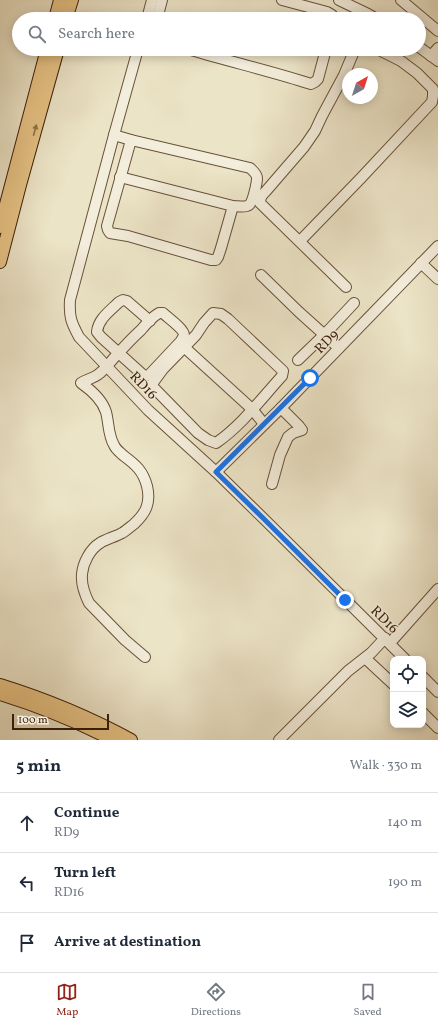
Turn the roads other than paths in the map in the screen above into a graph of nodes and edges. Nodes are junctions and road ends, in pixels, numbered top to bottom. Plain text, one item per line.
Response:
1 (59, 0) edge
2 (72, 0) edge
3 (152, 0) edge
4 (162, 0) edge
5 (282, 0) edge
6 (344, 1) edge
7 (404, 1) edge
8 (56, 12) edge
9 (68, 12) edge
10 (149, 12) edge
11 (159, 12) edge
12 (327, 12) edge
13 (363, 12) edge
14 (416, 12) edge
15 (426, 20) edge
16 (438, 31) edge
17 (438, 48) edge
18 (426, 52) edge
19 (45, 56) edge
20 (56, 56) edge
21 (136, 56) edge
22 (210, 56) edge
23 (324, 56) edge
24 (352, 56) edge
25 (391, 56) edge
26 (435, 59) edge
27 (114, 135) junction
28 (131, 140) junction
29 (120, 177) junction
30 (233, 206) junction
31 (0, 227) edge
32 (300, 241) junction
33 (438, 246) edge
34 (0, 262) edge
35 (421, 263) junction
36 (261, 275) dead end
37 (438, 279) edge
38 (346, 287) dead end
39 (354, 303) dead end
40 (150, 320) junction
41 (324, 334) junction
42 (184, 347) junction
43 (339, 348) junction
44 (119, 353) junction
45 (298, 360) dead end
46 (107, 366) junction
47 (281, 408) junction
48 (252, 410) junction
49 (264, 424) junction
50 (216, 472) junction
51 (272, 484) dead end
52 (438, 589) edge
53 (387, 640) junction
54 (145, 656) dead end
55 (403, 656) edge
56 (365, 658) junction
57 (426, 680) edge
58 (390, 681) edge
59 (0, 685) edge
60 (438, 692) edge
61 (0, 694) edge
62 (426, 715) edge
63 (438, 728) edge
64 (113, 740) edge
65 (131, 740) edge
66 (279, 740) edge

1 - 8 main road
2 - 9 main road
3 - 10 street
4 - 11 street
5 - 12 street
6 - 13 street
7 - 14 street
15 - 16 street
17 - 26 street
18 - 26 street
19 - 31 main road
34 -> 20 main road
21 - 27 street, RD16
22 - 23 street
24 - 32 street
25 - 32 street
27 - 28 street
27 - 46 street, RD16
28 - 29 street
28 - 30 street
29 - 30 street
29 - 30 street
32 - 38 street
33 - 35 street, RD9
35 - 37 street
35 - 43 street, RD9
36 - 41 street
39 - 41 street
40 - 44 street
40 - 44 street
40 - 44 street
41 - 43 street
41 - 45 street
42 - 48 street
42 - 48 street
42 - 48 street
43 - 47 street, RD9
44 - 46 street
46 - 50 street, RD16
46 - 54 street
47 - 49 street, RD9
47 - 51 street
48 - 49 street
49 - 50 street, RD9
50 - 53 street, RD16
52 - 53 street
53 - 55 street, RD16
53 - 56 street
56 - 58 street
56 - 66 street
57 - 60 street
59 - 65 main road
61 - 64 main road
62 - 63 street

